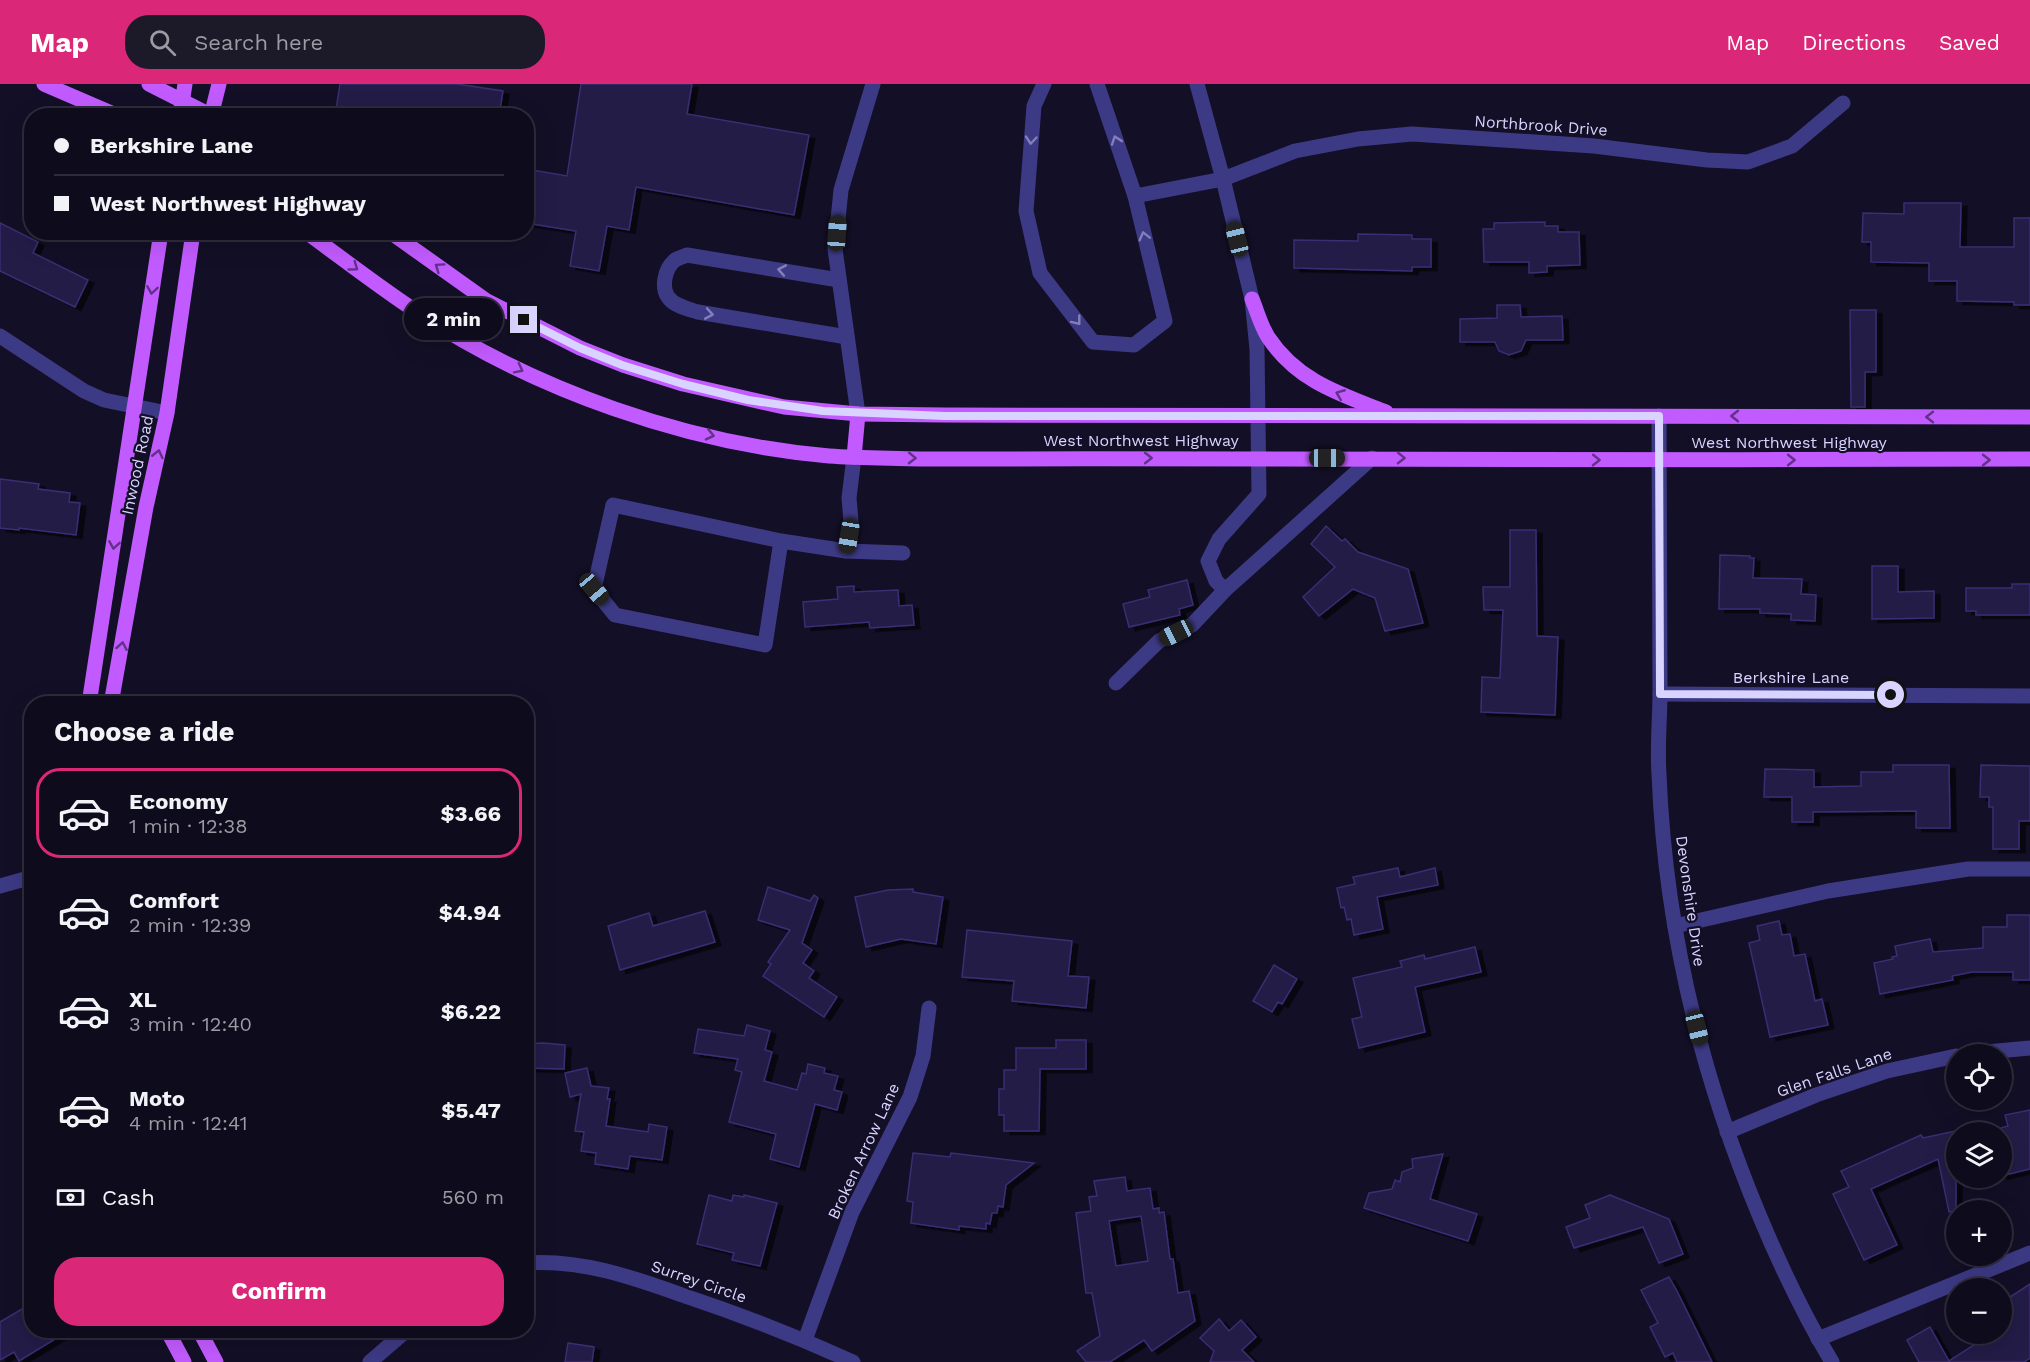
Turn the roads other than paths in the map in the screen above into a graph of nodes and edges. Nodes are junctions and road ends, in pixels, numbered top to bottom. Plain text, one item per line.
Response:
1 (44, 84) edge
2 (149, 84) edge
3 (185, 84) edge
4 (219, 84) edge
5 (873, 84) edge
6 (1044, 84) edge
7 (1096, 84) edge
8 (1197, 84) edge
9 (1843, 103) dead end
10 (100, 108) edge
11 (181, 108) edge
12 (214, 108) edge
13 (1223, 178) junction
14 (1135, 196) junction
15 (160, 240) edge
16 (192, 240) edge
17 (317, 240) edge
18 (401, 240) edge
19 (839, 280) junction
20 (1252, 299) junction
21 (0, 336) edge
22 (847, 337) junction
23 (135, 408) junction
24 (167, 413) junction
25 (858, 414) junction
26 (1259, 415) junction
27 (1395, 416) junction
28 (1659, 416) junction
29 (2030, 417) edge
30 (854, 457) junction
31 (1258, 458) junction
32 (1372, 458) junction
33 (2030, 459) edge
34 (1660, 461) junction
35 (781, 542) junction
36 (846, 551) junction
37 (903, 553) dead end
38 (1225, 590) junction
39 (1116, 683) dead end
40 (1660, 694) junction
41 (90, 696) edge
42 (112, 696) edge
43 (2030, 696) edge
44 (2030, 869) edge
45 (24, 880) edge
46 (0, 886) edge
47 (1675, 927) junction
48 (929, 1008) dead end
49 (2030, 1048) edge
50 (2012, 1050) edge
51 (1946, 1058) edge
52 (1727, 1132) junction
53 (2030, 1253) edge
54 (534, 1262) edge
55 (171, 1338) edge
56 (203, 1338) edge
57 (398, 1338) edge
58 (1818, 1339) junction
59 (805, 1340) junction
60 (184, 1362) edge
61 (216, 1362) edge
62 (370, 1362) edge
63 (853, 1362) edge
64 (1832, 1362) edge

1 - 10 main road
2 - 11 main road
3 - 11 main road
4 - 12 main road
5 - 19 street
6 -> 14 street
14 -> 7 street
8 - 13 street
9 - 13 street, Northbrook Drive
13 - 14 street, Northbrook Drive
13 - 20 street
15 -> 23 main road, Inwood Road
16 - 24 main road, Inwood Road
17 -> 30 main road, West Northwest Highway
25 -> 18 main road, West Northwest Highway
19 - 22 street
19 -> 22 street
20 - 26 street
27 -> 20 main road
21 - 23 street
22 - 25 street
23 - 24 street
23 -> 41 main road, Inwood Road
42 -> 24 main road, Inwood Road
25 - 26 main road, West Northwest Highway
25 - 30 main road
26 - 27 main road, West Northwest Highway
26 - 31 street
27 - 28 main road, West Northwest Highway
29 -> 28 main road, West Northwest Highway
28 - 34 street, Devonshire Drive
30 -> 31 main road, West Northwest Highway
30 - 36 street
31 - 32 main road, West Northwest Highway
31 - 38 street
32 -> 34 main road, West Northwest Highway
32 - 38 street
34 -> 33 main road, West Northwest Highway
34 - 40 street, Devonshire Drive
35 - 35 street
35 - 36 street
36 - 37 street
38 - 39 street
40 - 43 street, Berkshire Lane
40 - 47 street, Devonshire Drive
44 - 47 street
45 - 46 street
47 - 52 street, Devonshire Drive
48 - 59 street, Broken Arrow Lane
49 - 50 street
51 - 52 street, Glen Falls Lane
52 - 58 street, Devonshire Drive
53 - 58 street
54 - 59 street, Surrey Circle
55 - 60 main road
56 - 61 main road
57 - 62 street
58 - 64 street, Devonshire Drive
59 - 63 street, Surrey Circle

